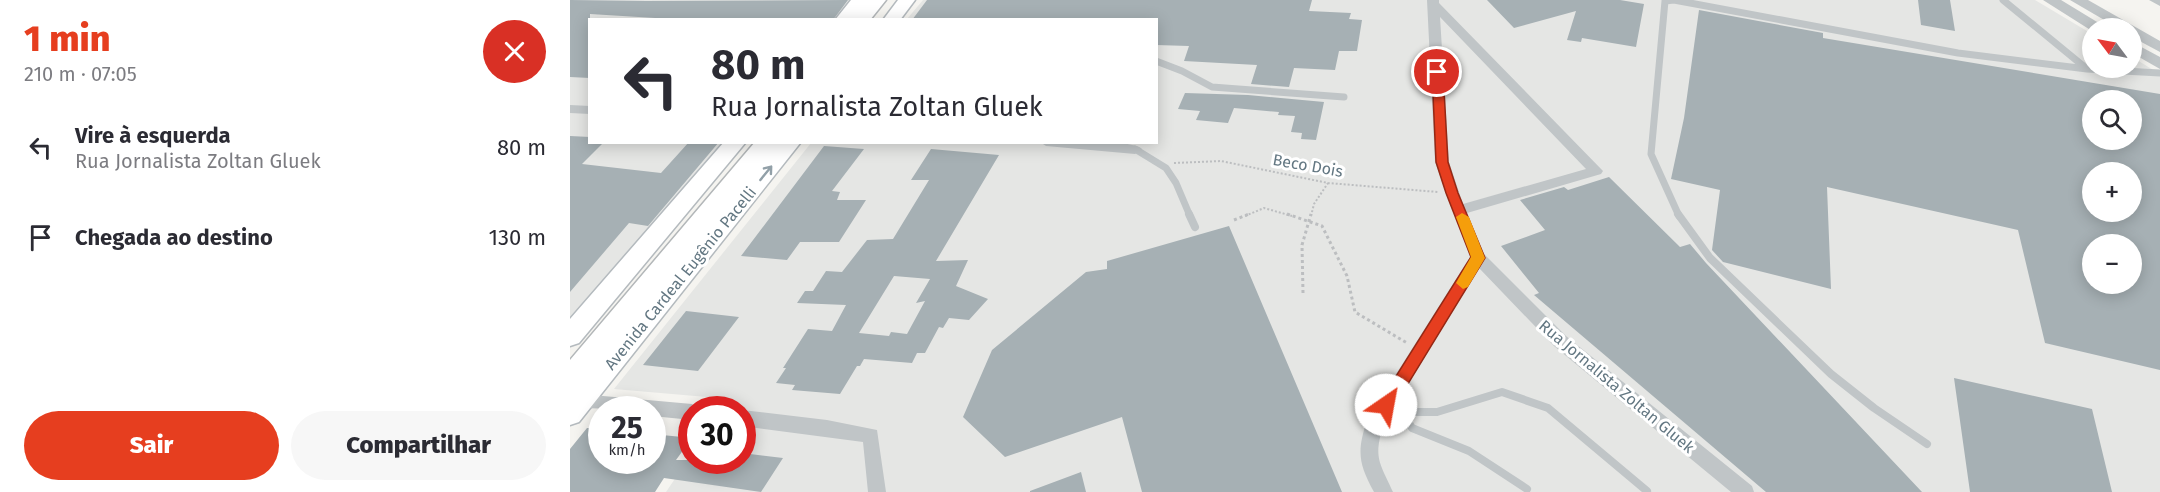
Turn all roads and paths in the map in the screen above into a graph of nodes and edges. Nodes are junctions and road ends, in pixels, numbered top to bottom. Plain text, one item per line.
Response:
1 (860, 0) edge
2 (874, 0) edge
3 (889, 0) edge
4 (907, 0) edge
5 (2005, 0) edge
6 (2050, 0) edge
7 (2077, 0) edge
8 (2155, 0) edge
9 (1433, 3) edge
10 (2160, 3) edge
11 (845, 18) edge
12 (860, 18) edge
13 (875, 18) edge
14 (893, 18) edge
15 (2082, 18) edge
16 (2109, 18) edge
17 (2142, 37) edge
18 (2160, 47) edge
19 (2142, 53) edge
20 (1158, 63) edge
21 (2160, 64) edge
22 (2082, 65) edge
23 (2082, 68) edge
24 (2142, 73) edge
25 (2160, 74) edge
26 (1344, 97) dead end
27 (570, 109) edge
28 (588, 110) edge
29 (734, 144) edge
30 (751, 144) edge
31 (768, 144) edge
32 (789, 144) edge
33 (1071, 144) edge
34 (1135, 149) joint
35 (1160, 163) junction
36 (1328, 183) junction
37 (1452, 193) junction
38 (1459, 210) junction
39 (1234, 220) dead end
40 (1309, 220) junction
41 (1195, 227) dead end
42 (1478, 258) junction
43 (1303, 293) dead end
44 (570, 336) edge
45 (1422, 352) junction
46 (570, 357) edge
47 (574, 399) edge
48 (1394, 409) junction
49 (678, 410) edge
50 (756, 420) edge
51 (1927, 444) dead end
52 (1527, 489) dead end
53 (1647, 491) edge
54 (877, 492) edge
55 (1384, 492) edge
56 (1745, 492) edge

1 - 11 main road
2 - 12 highway
3 - 13 highway
4 - 14 main road
5 - 22 lane
6 - 15 street
7 - 16 street
8 - 10 street
9 - 37 street, Rua Jornalista Zoltan Gluek
9 - 38 street
17 - 18 street
19 - 21 street
20 - 26 lane
23 - 51 lane
24 - 25 lane
27 - 28 street
29 - 44 main road
30 - 46 highway, Avenida Cardeal Eugênio Pacelli
31 - 47 highway, Avenida Cardeal Eugênio Pacelli
47 -> 32 main road, Avenida Cardeal Eugênio Pacelli
33 - 34 street
34 - 35 lane
35 - 36 path, Beco Dois
35 - 41 lane
36 - 37 path, Beco Dois
36 - 40 path
37 - 38 street, Rua Jornalista Zoltan Gluek
38 - 42 street, Rua Jornalista Zoltan Gluek
39 - 40 path
40 - 43 path
40 - 45 path
42 - 45 street
42 - 56 street, Rua Jornalista Zoltan Gluek
45 - 48 street
47 - 49 street
48 - 52 lane
48 - 53 lane
48 - 55 street
50 - 54 street

